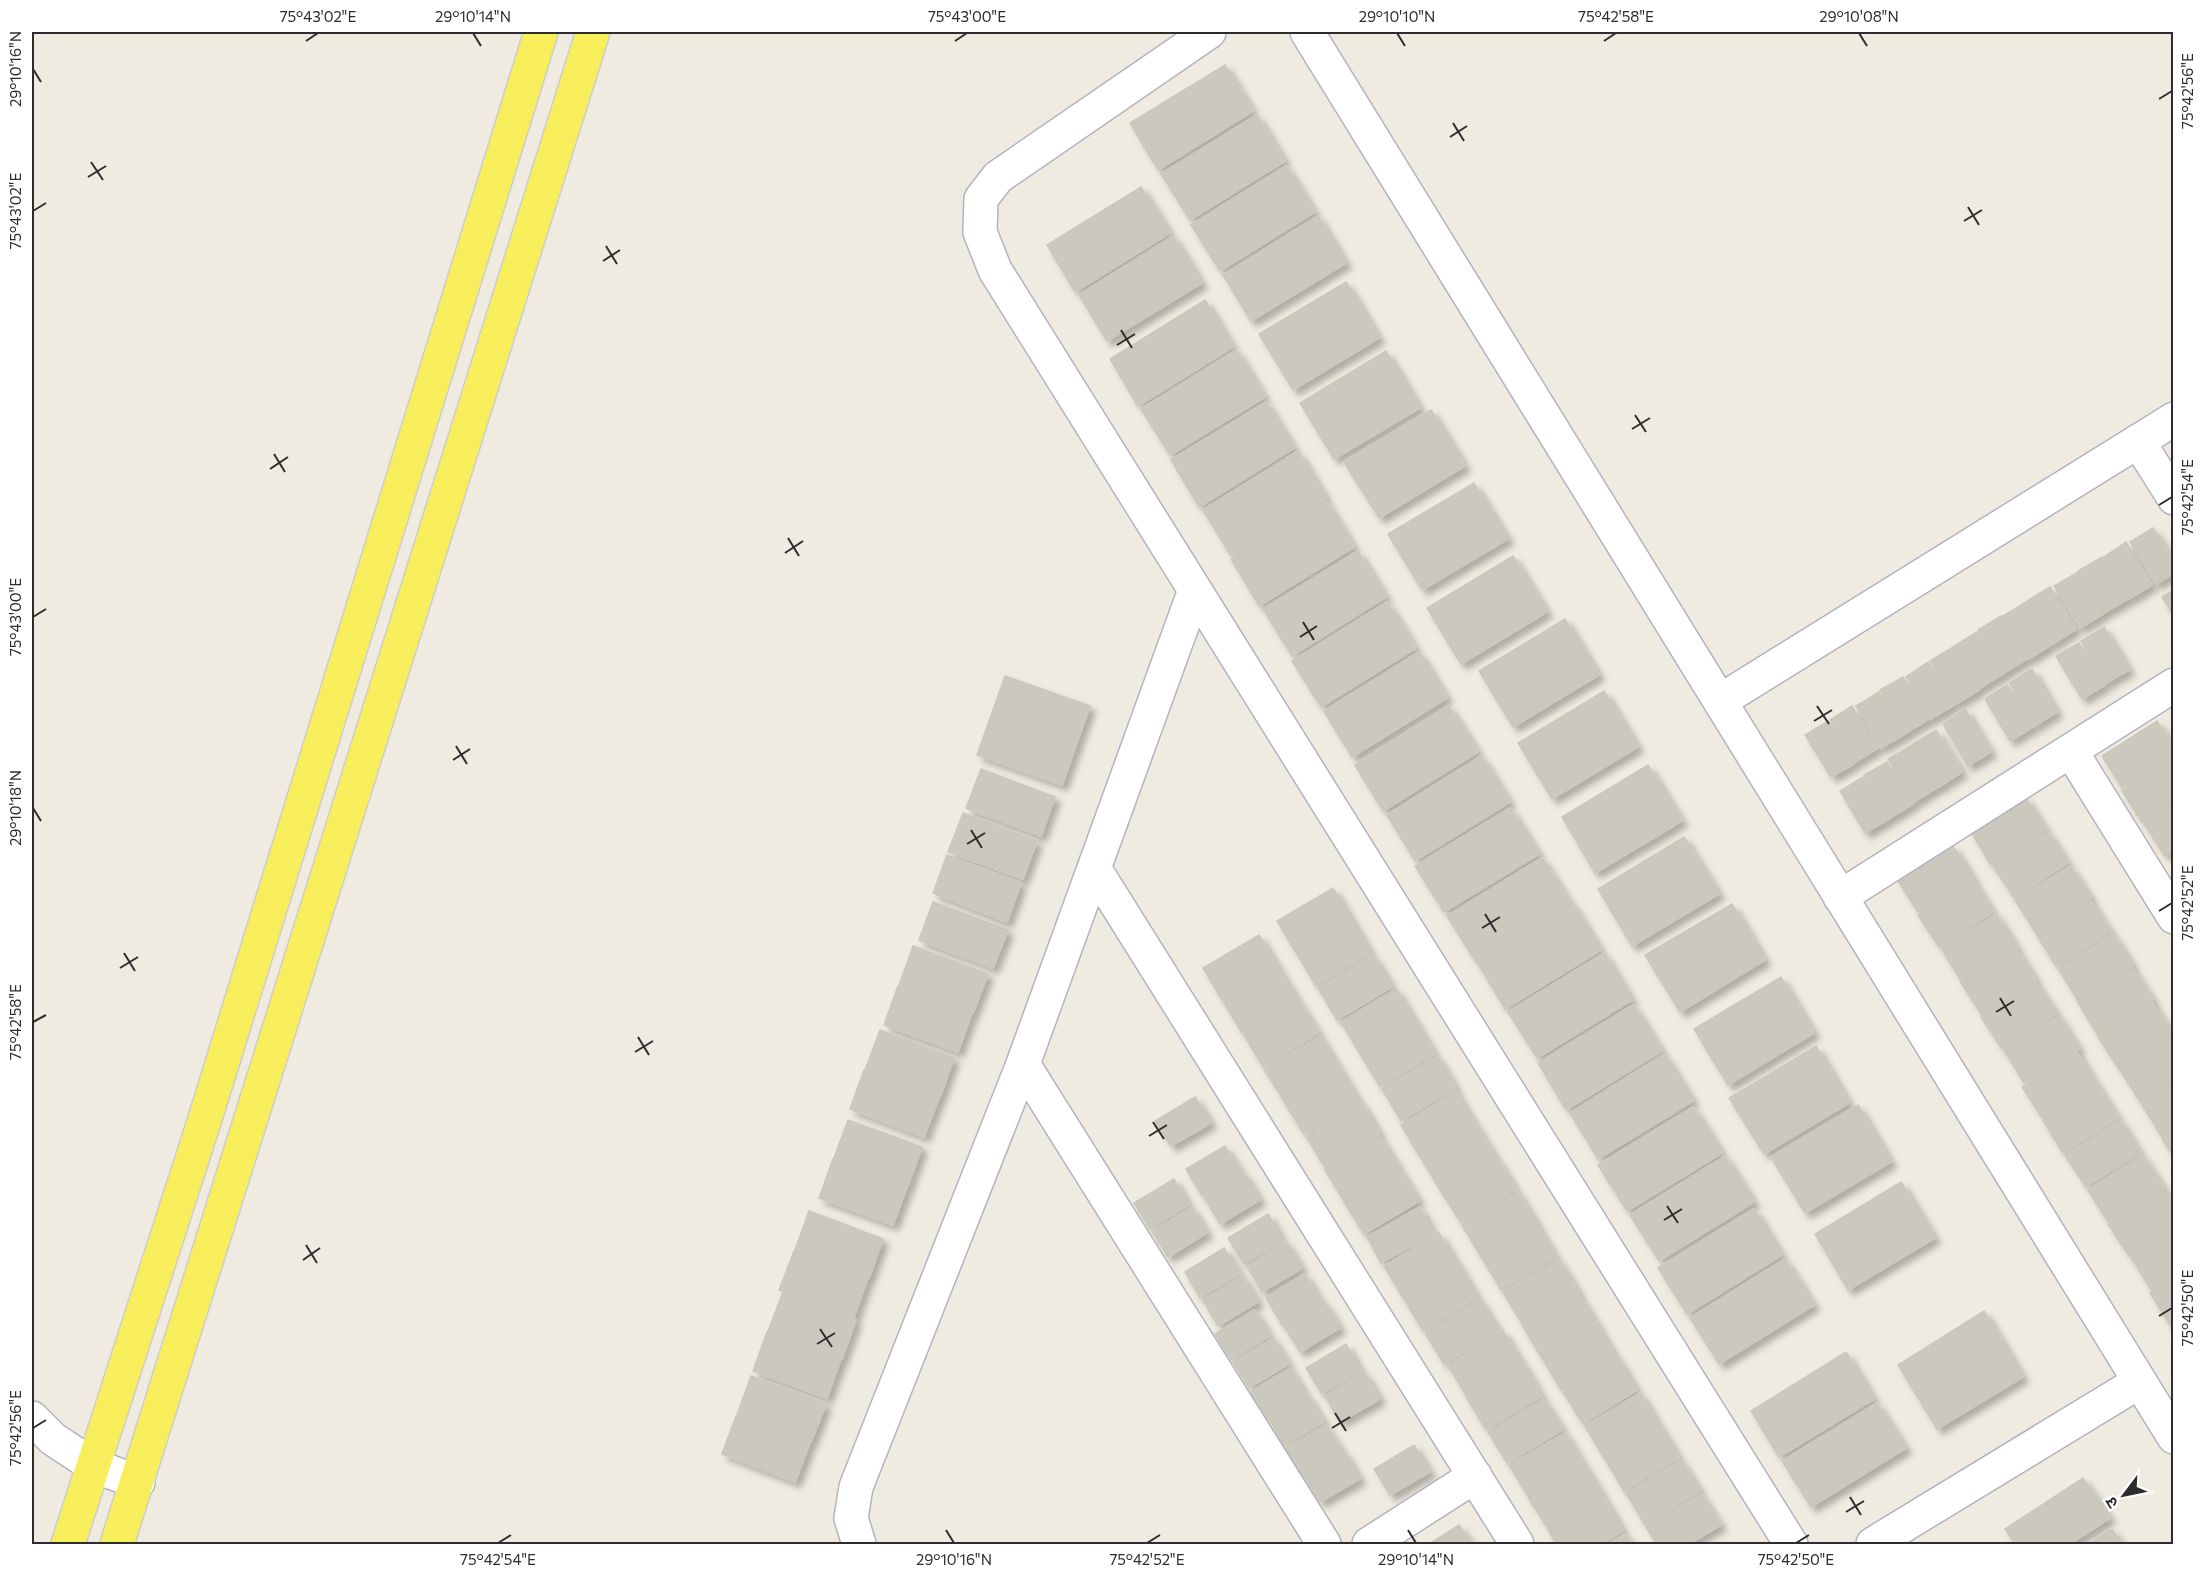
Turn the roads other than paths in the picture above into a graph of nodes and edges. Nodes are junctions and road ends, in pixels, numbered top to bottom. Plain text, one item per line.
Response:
1 (541, 32) edge
2 (593, 32) edge
3 (1209, 32) edge
4 (1307, 32) edge
5 (2174, 419) edge
6 (2138, 441) junction
7 (2174, 498) edge
8 (1195, 590) junction
9 (2174, 685) edge
10 (1720, 701) junction
11 (2071, 751) junction
12 (1094, 868) junction
13 (1840, 897) junction
14 (2174, 917) edge
15 (1023, 1064) junction
16 (2139, 1382) junction
17 (32, 1418) edge
18 (2174, 1437) edge
19 (94, 1466) junction
20 (1474, 1476) junction
21 (138, 1482) junction
22 (68, 1545) edge
23 (117, 1545) edge
24 (859, 1545) edge
25 (1324, 1545) edge
26 (1369, 1545) edge
27 (1517, 1545) edge
28 (1791, 1545) edge
29 (1873, 1545) edge

1 - 19 main road
2 - 21 main road
3 - 8 street
4 - 10 street
5 - 6 street
6 - 7 street
6 - 10 street
8 - 12 street
8 - 28 street
9 - 11 street
10 - 13 street
11 - 13 street
11 - 14 street
12 - 15 street
12 - 20 street
13 - 16 street
15 - 24 street
15 - 25 street
16 - 18 street
16 - 29 street
17 - 19 street
19 - 21 street
19 - 22 main road
20 - 26 street
20 - 27 street
21 - 23 main road

